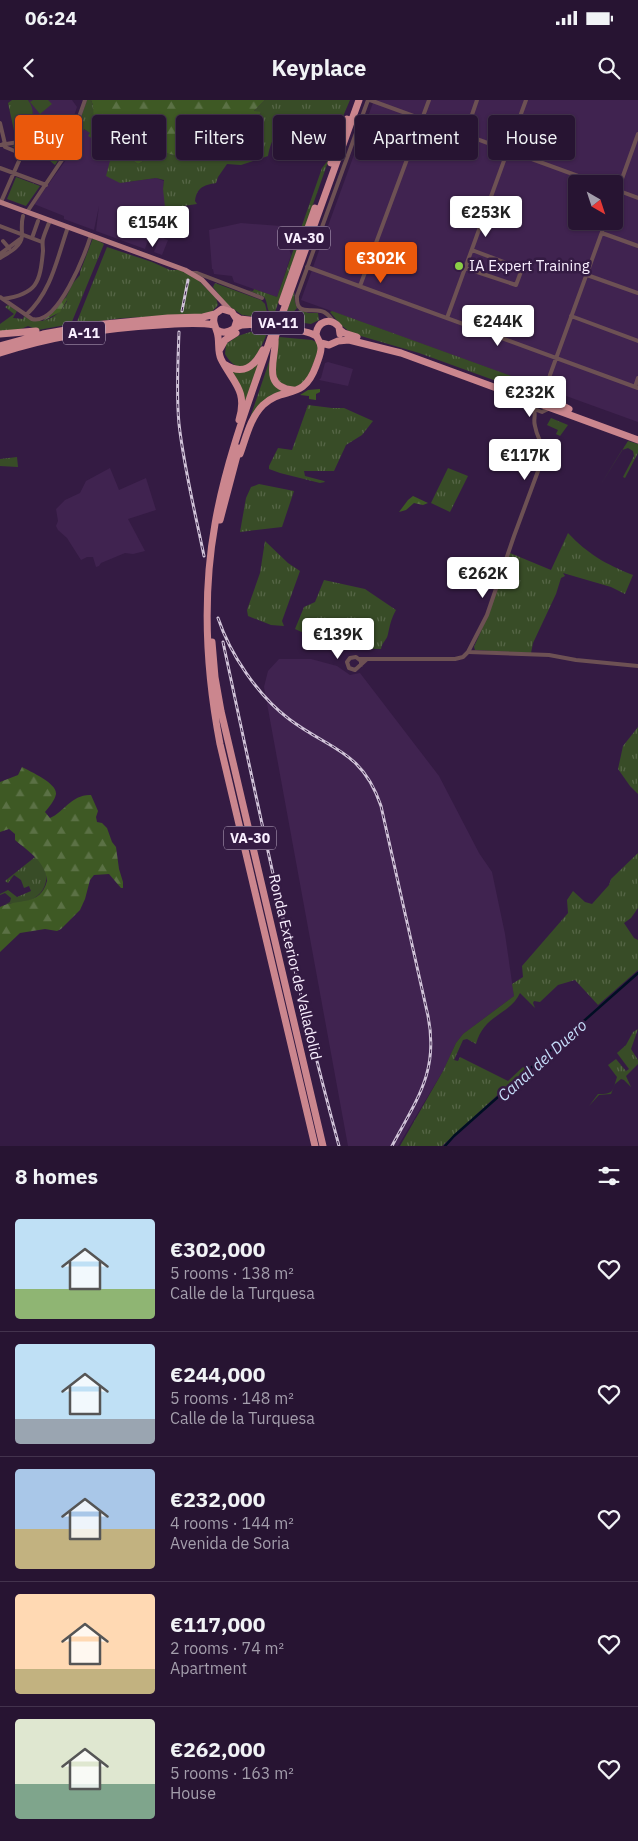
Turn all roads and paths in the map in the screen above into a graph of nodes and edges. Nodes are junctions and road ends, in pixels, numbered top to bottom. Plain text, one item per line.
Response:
1 (85, 100) edge
2 (354, 100) edge
3 (359, 100) edge
4 (369, 100) edge
5 (428, 100) edge
6 (477, 100) edge
7 (526, 100) edge
8 (80, 115) edge
9 (411, 115) edge
10 (423, 115) edge
11 (472, 115) edge
12 (521, 115) edge
13 (0, 123) edge
14 (345, 130) edge
15 (638, 134) edge
16 (345, 135) edge
17 (3, 145) edge
18 (62, 160) edge
19 (335, 160) edge
20 (407, 160) edge
21 (504, 160) edge
22 (535, 160) edge
23 (0, 168) edge
24 (14, 173) junction
25 (576, 175) edge
26 (622, 175) edge
27 (46, 185) junction
28 (623, 193) edge
29 (638, 198) edge
30 (1, 202) edge
31 (25, 214) junction
32 (50, 220) junction
33 (38, 222) dead end
34 (0, 226) edge
35 (68, 227) junction
36 (603, 230) edge
37 (602, 233) junction
38 (22, 235) junction
39 (91, 235) junction
40 (32, 238) junction
41 (3, 241) dead end
42 (42, 242) junction
43 (638, 246) edge
44 (9, 248) junction
45 (472, 250) junction
46 (0, 254) edge
47 (0, 258) edge
48 (307, 267) junction
49 (465, 268) junction
50 (191, 273) junction
51 (587, 275) junction
52 (214, 280) junction
53 (209, 286) junction
54 (360, 286) junction
55 (638, 294) edge
56 (2, 298) edge
57 (219, 298) junction
58 (262, 298) dead end
59 (319, 310) junction
60 (216, 313) junction
61 (233, 313) junction
62 (26, 315) junction
63 (571, 316) junction
64 (447, 318) junction
65 (334, 322) junction
66 (321, 323) junction
67 (94, 325) junction
68 (215, 327) junction
69 (234, 329) junction
70 (303, 330) junction
71 (340, 330) junction
72 (224, 333) junction
73 (0, 334) edge
74 (316, 336) junction
75 (273, 338) junction
76 (638, 341) edge
77 (320, 343) junction
78 (333, 343) junction
79 (0, 346) edge
80 (219, 346) junction
81 (2, 352) edge
82 (320, 355) junction
83 (556, 358) junction
84 (224, 364) junction
85 (550, 375) junction
86 (638, 378) edge
87 (636, 388) edge
88 (301, 389) junction
89 (532, 395) junction
90 (550, 401) junction
91 (536, 412) junction
92 (638, 434) edge
93 (638, 440) edge
94 (228, 466) junction
95 (231, 478) junction
96 (468, 652) junction
97 (360, 659) junction
98 (367, 659) junction
99 (361, 665) junction
100 (638, 666) edge
101 (315, 1146) edge
102 (323, 1146) edge

1 - 8 street
2 - 14 highway, Ronda Exterior de Valladolid / VA-30
3 - 16 highway, Ronda Exterior de Valladolid / VA-30
4 - 9 street
4 - 48 street
5 - 10 street
6 - 11 street
7 - 12 street
13 - 17 street
15 - 26 street
17 - 24 street
18 - 27 street
19 - 75 highway, Ronda Exterior de Valladolid / VA-30
20 - 54 street
21 - 45 street
22 - 25 street
23 - 24 street
24 - 27 street
24 - 30 street
27 - 31 street
28 - 29 street
30 - 31 main road
31 - 32 main road
31 - 38 street
32 - 35 main road
32 - 42 street
33 - 40 street
34 - 38 street
35 - 39 main road
35 - 62 street
36 - 37 street
37 - 43 street
37 - 51 street
38 - 40 street
38 - 44 street
38 - 47 street
39 - 50 main road
39 - 62 street
40 - 42 street
41 - 44 street
42 - 56 street
44 - 46 street
45 - 49 street
45 - 49 street
48 - 54 street
48 - 59 street
49 - 64 street
50 - 52 street
50 - 53 main road
51 - 55 street
51 - 63 street
52 - 53 street
52 - 58 street
53 - 57 main road
54 - 64 street
56 - 62 street
57 - 60 main road
57 - 61 main road
59 - 65 street
59 - 66 street
60 - 61 highway, VA-11
60 - 67 highway, A-11
60 - 68 highway
61 - 66 highway, VA-11
61 - 69 highway, VA-11
63 - 76 street
63 - 83 street
64 - 83 street
65 - 66 highway, VA-11
65 - 71 highway
66 - 74 highway, VA-11
67 - 73 highway
67 - 79 highway, A-11
68 - 72 highway
68 - 80 highway
68 - 81 highway, A-11
69 - 70 highway, VA-11
69 - 72 highway, VA-11
70 - 74 highway, VA-11
70 - 80 highway
71 - 78 highway
71 - 89 highway, VA-11
72 - 80 highway
74 - 77 highway, VA-11
75 - 84 highway
75 - 88 highway
75 - 94 highway, Ronda Exterior de Valladolid / VA-30
75 - 95 highway, Ronda Exterior de Valladolid / VA-30
77 - 78 highway, VA-11
77 - 82 highway
78 - 82 highway
78 - 89 highway, VA-11
80 - 84 highway
82 - 88 highway
83 - 85 street
83 - 87 street
84 - 94 highway
85 - 89 street
85 - 90 street
86 - 87 street
88 - 95 highway
89 - 90 highway, VA-11
89 - 90 street
89 - 91 street
90 - 91 street
90 - 92 highway
90 - 93 highway, VA-11
91 - 96 street
94 - 101 highway, Ronda Exterior de Valladolid / VA-30
95 - 102 highway, Ronda Exterior de Valladolid / VA-30
96 - 98 street
96 - 100 street
97 - 98 street
97 - 99 street
97 - 99 street
98 - 99 street

